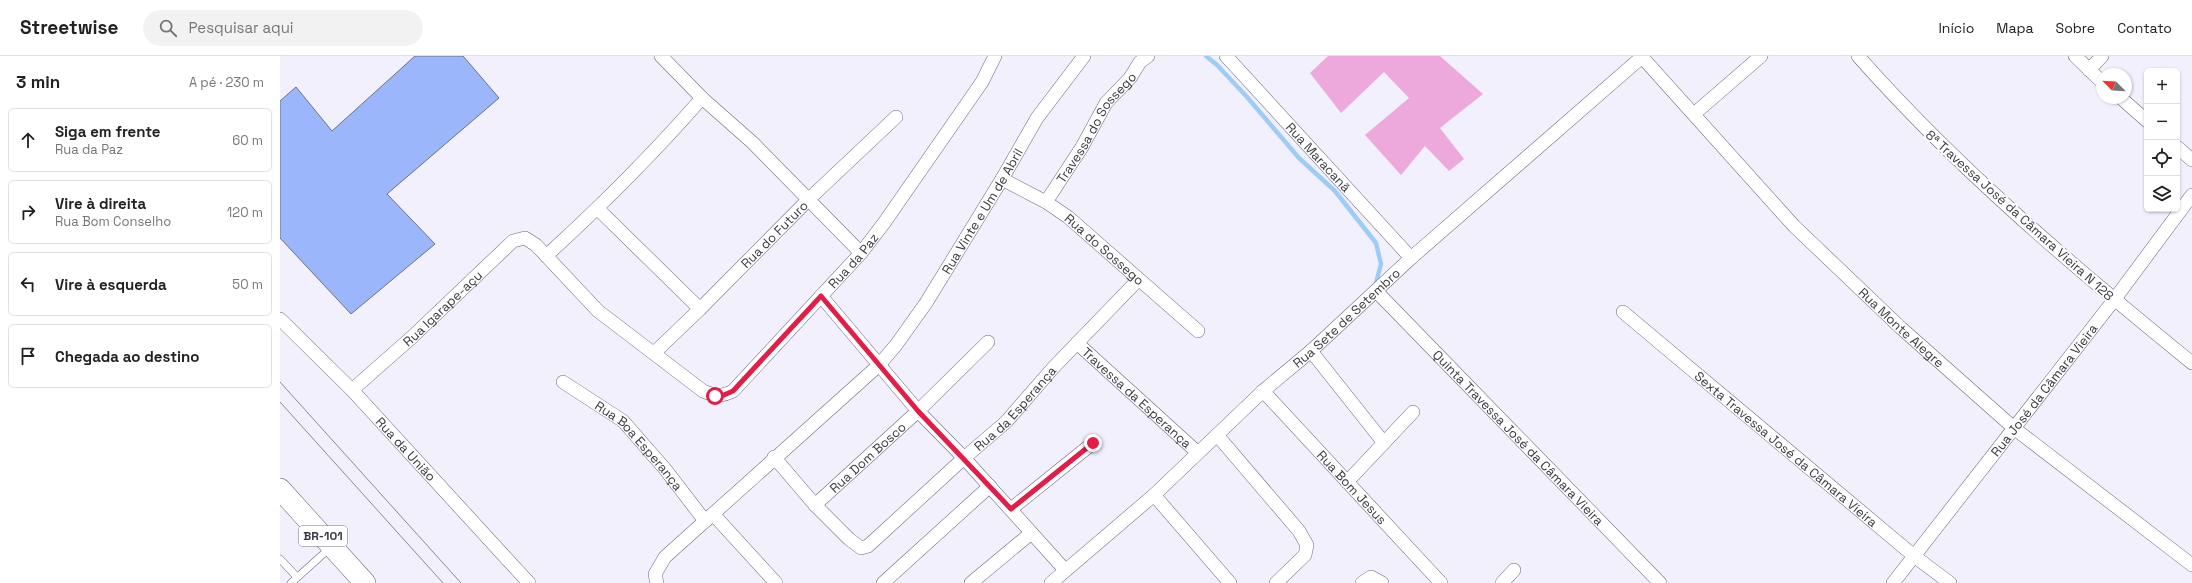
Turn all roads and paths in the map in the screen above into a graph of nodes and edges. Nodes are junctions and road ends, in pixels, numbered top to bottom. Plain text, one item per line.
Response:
1 (661, 56) edge
2 (995, 56) edge
3 (1084, 56) edge
4 (1148, 56) edge
5 (1226, 56) edge
6 (1643, 56) edge
7 (1761, 56) edge
8 (1858, 56) edge
9 (2075, 56) edge
10 (2102, 56) edge
11 (2089, 70) junction
12 (2096, 76) edge
13 (702, 98) junction
14 (2128, 104) edge
15 (1694, 114) junction
16 (896, 117) dead end
17 (2144, 118) edge
18 (2180, 150) edge
19 (2192, 160) edge
20 (1002, 180) junction
21 (2192, 195) edge
22 (809, 199) junction
23 (1046, 202) junction
24 (598, 208) junction
25 (536, 245) joint
26 (861, 253) junction
27 (546, 256) junction
28 (1411, 258) junction
29 (1138, 280) junction
30 (1377, 292) junction
31 (821, 296) junction
32 (2114, 300) junction
33 (700, 310) junction
34 (1623, 312) dead end
35 (280, 319) edge
36 (1198, 331) dead end
37 (988, 342) dead end
38 (1077, 343) junction
39 (1311, 350) junction
40 (654, 353) junction
41 (2192, 363) edge
42 (879, 365) junction
43 (563, 382) dead end
44 (352, 390) junction
45 (1263, 391) junction
46 (918, 411) junction
47 (1413, 412) dead end
48 (2015, 429) junction
49 (1217, 435) junction
50 (1093, 443) dead end
51 (1384, 443) junction
52 (1197, 452) junction
53 (774, 458) junction
54 (964, 458) junction
55 (1347, 482) junction
56 (990, 486) junction
57 (280, 489) edge
58 (1154, 496) junction
59 (815, 505) junction
60 (1011, 509) junction
61 (709, 517) junction
62 (1030, 534) junction
63 (331, 546) junction
64 (1914, 556) junction
65 (280, 558) edge
66 (2192, 565) edge
67 (1065, 570) junction
68 (1514, 570) dead end
69 (297, 577) junction
70 (1380, 581) edge
71 (291, 583) edge
72 (365, 583) edge
73 (529, 583) edge
74 (657, 583) edge
75 (776, 583) edge
76 (883, 583) edge
77 (971, 583) edge
78 (1051, 583) edge
79 (1230, 583) edge
80 (1276, 583) edge
81 (1362, 583) edge
82 (1441, 583) edge
83 (1502, 583) edge
84 (1660, 583) edge
85 (1893, 583) edge
86 (1950, 583) edge

1 - 13 street
2 - 26 street, Rua da Paz
3 - 20 street, Rua Vinte e Um de Abril
4 - 23 street, Travessa do Sossego
5 - 28 street, Rua Maracanã
6 - 15 street, Rua Monte Alegre
6 - 28 street, Rua Sete de Setembro
7 - 15 street
8 - 32 street, 8ª Travessa José da Câmara Vieira N 128
9 - 11 street
10 - 11 street
11 - 12 street
13 - 22 street
13 - 24 street
14 - 17 street
15 - 48 street, Rua Monte Alegre
16 - 22 street, Rua do Futuro
18 - 19 street
20 - 23 street, Rua do Sossego
20 - 42 street, Rua Vinte e Um de Abril
21 - 32 street, Rua José da Câmara Vieira
22 - 26 street
22 - 33 street, Rua do Futuro
23 - 29 street, Rua do Sossego
24 - 27 street
24 - 33 street
25 - 27 street, Rua da Paz
25 - 44 street, Rua Igarape-açu
26 - 31 street, Rua da Paz
27 - 40 street, Rua da Paz
28 - 30 street, Rua Sete de Setembro
29 - 36 street, Rua do Sossego
29 - 38 street, Rua da Esperança
30 - 39 street, Rua Sete de Setembro
30 - 84 street, Quinta Travessa José da Câmara Vieira
31 - 40 street, Rua da Paz
31 - 42 street
32 - 41 street, 8ª Travessa José da Câmara Vieira N 128
32 - 48 street, Rua José da Câmara Vieira
33 - 40 street, Rua do Futuro
34 - 64 street, Sexta Travessa José da Câmara Vieira
35 - 44 street, Rua da União
37 - 46 street, Rua Dom Bosco
38 - 52 street, Travessa da Esperança
38 - 54 street, Rua da Esperança
39 - 45 street, Rua Sete de Setembro
39 - 51 street
42 - 46 street
42 - 53 street
43 - 61 street, Rua Boa Esperança
44 - 73 street, Rua da União
45 - 49 street, Rua Sete de Setembro
45 - 55 street, Rua Bom Jesus
46 - 54 street
46 - 59 street, Rua Dom Bosco
47 - 51 street
48 - 64 street, Rua José da Câmara Vieira
48 - 66 street, Rua Monte Alegre
49 - 52 street, Rua Sete de Setembro
49 - 80 street
50 - 60 street
51 - 55 street
52 - 58 street, Rua Sete de Setembro
53 - 59 street
53 - 61 street
54 - 56 street
54 - 59 street, Rua da Esperança
55 - 82 street, Rua Bom Jesus
56 - 60 street
56 - 76 street
57 - 63 main road, BR-101
58 - 67 street, Rua Sete de Setembro
58 - 79 street
60 - 62 street
61 - 74 street
61 - 75 street, Rua Boa Esperança
62 - 67 street
62 - 77 street
63 - 69 lane
63 - 72 main road, BR-101
64 - 85 street, Rua José da Câmara Vieira
64 - 86 street, Sexta Travessa José da Câmara Vieira
65 - 69 lane
67 - 78 street, Rua Sete de Setembro
68 - 83 street
69 - 71 lane
70 - 81 street

